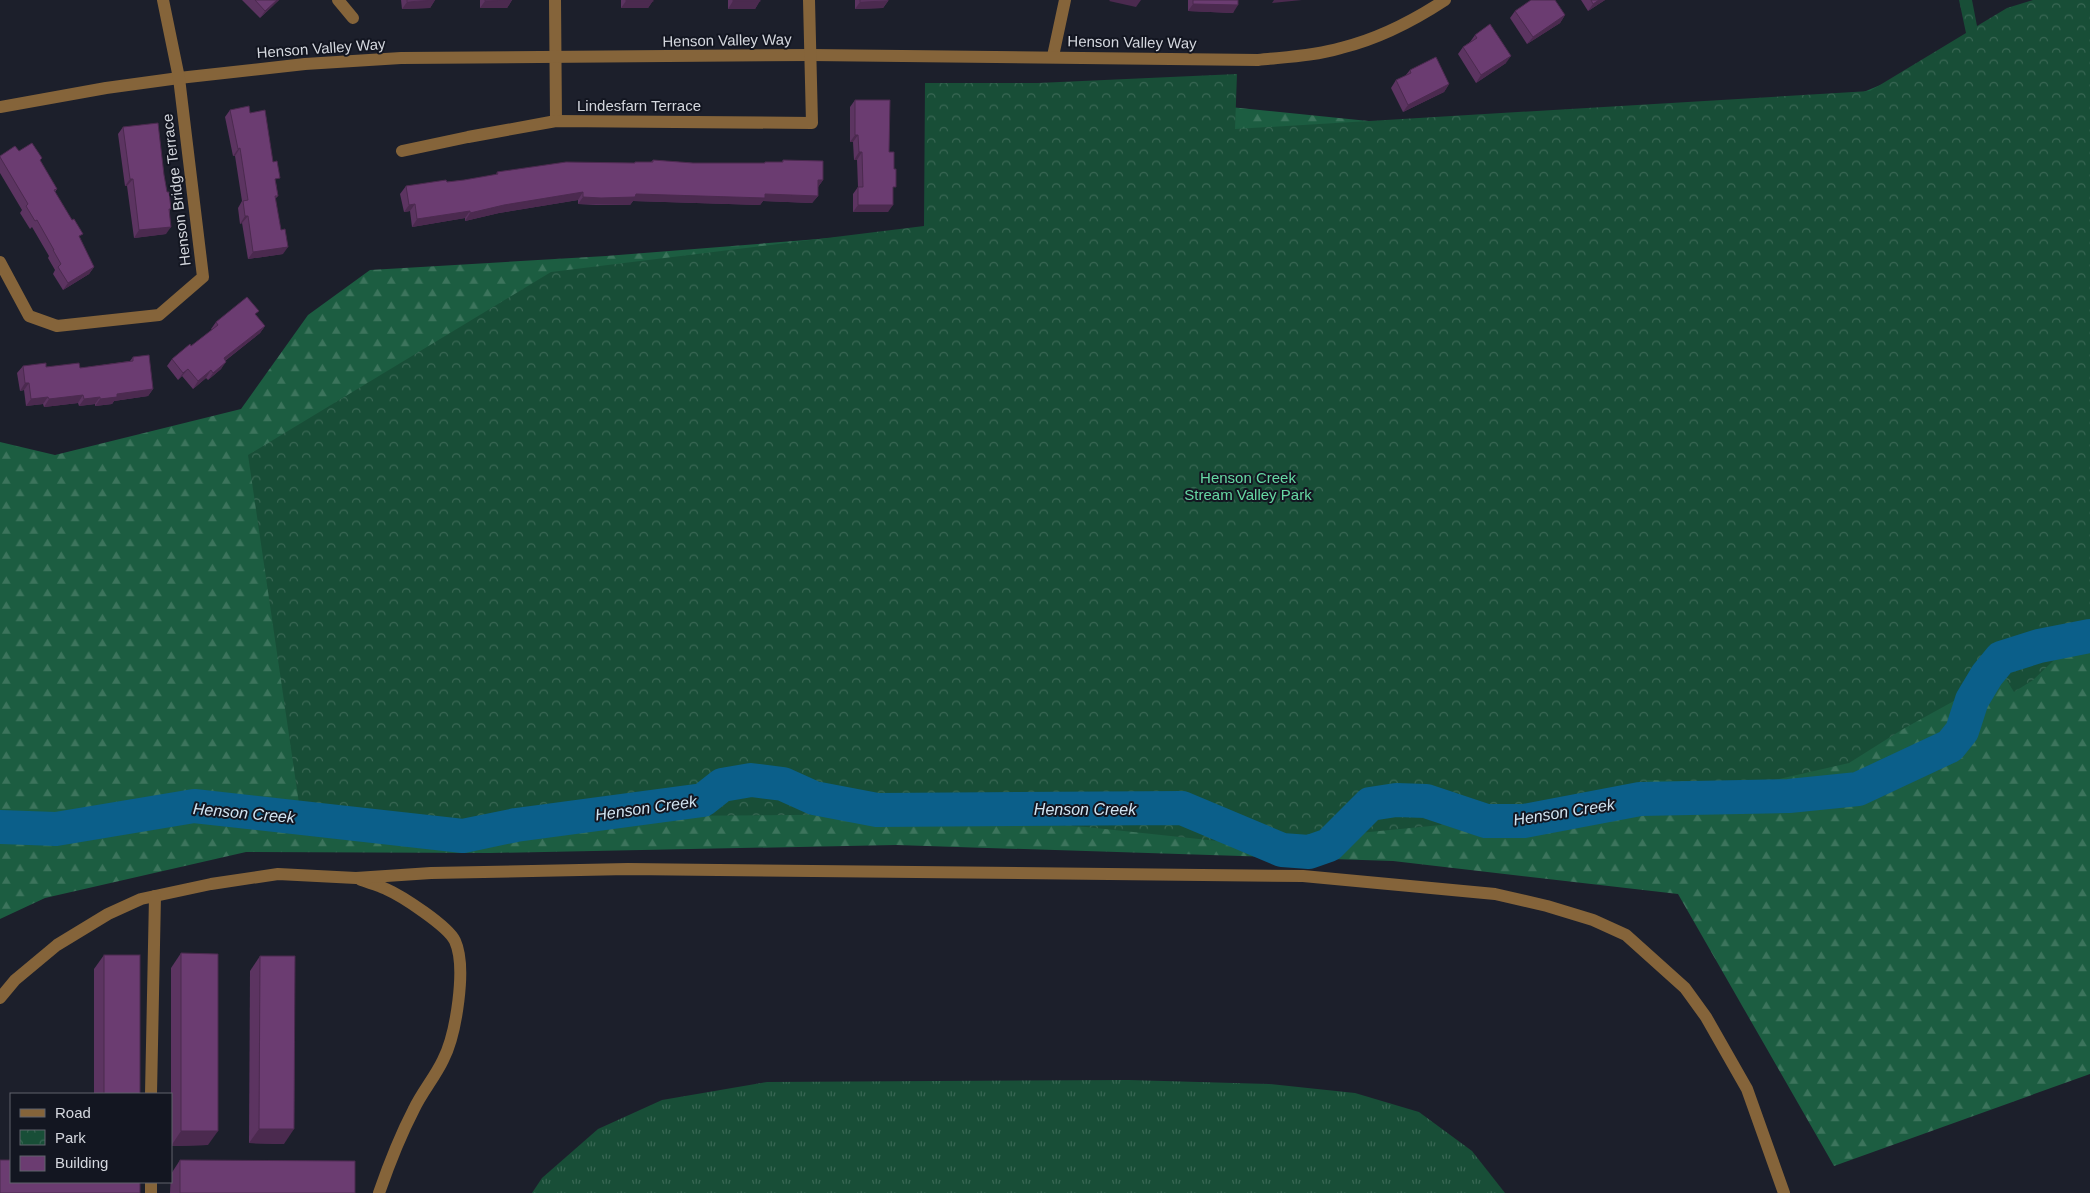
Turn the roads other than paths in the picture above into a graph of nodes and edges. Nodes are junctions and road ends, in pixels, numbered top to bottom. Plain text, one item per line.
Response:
1 (163, 0) edge
2 (338, 0) edge
3 (555, 0) edge
4 (810, 0) edge
5 (1065, 0) edge
6 (1445, 0) edge
7 (353, 18) dead end
8 (811, 55) junction
9 (1054, 56) junction
10 (555, 58) junction
11 (179, 78) junction
12 (0, 108) edge
13 (556, 121) junction
14 (402, 151) dead end
15 (0, 262) edge
16 (356, 878) junction
17 (155, 896) junction
18 (0, 998) edge
19 (151, 1093) edge
20 (379, 1193) edge
21 (1784, 1193) edge

1 - 11 street, Henson Bridge Terrace
2 - 7 street
3 - 10 street
4 - 8 street
5 - 9 street
6 - 9 street, Henson Valley Way
8 - 9 street, Henson Valley Way
8 - 10 street, Henson Valley Way
8 - 13 street, Lindesfarn Terrace
10 - 11 street, Henson Valley Way
10 - 13 street
11 - 12 street, Henson Valley Way
11 - 15 street, Henson Bridge Terrace
13 - 14 street, Lindesfarn Terrace
16 - 17 street
16 - 20 street
16 - 21 street
17 - 18 street
17 - 19 street

